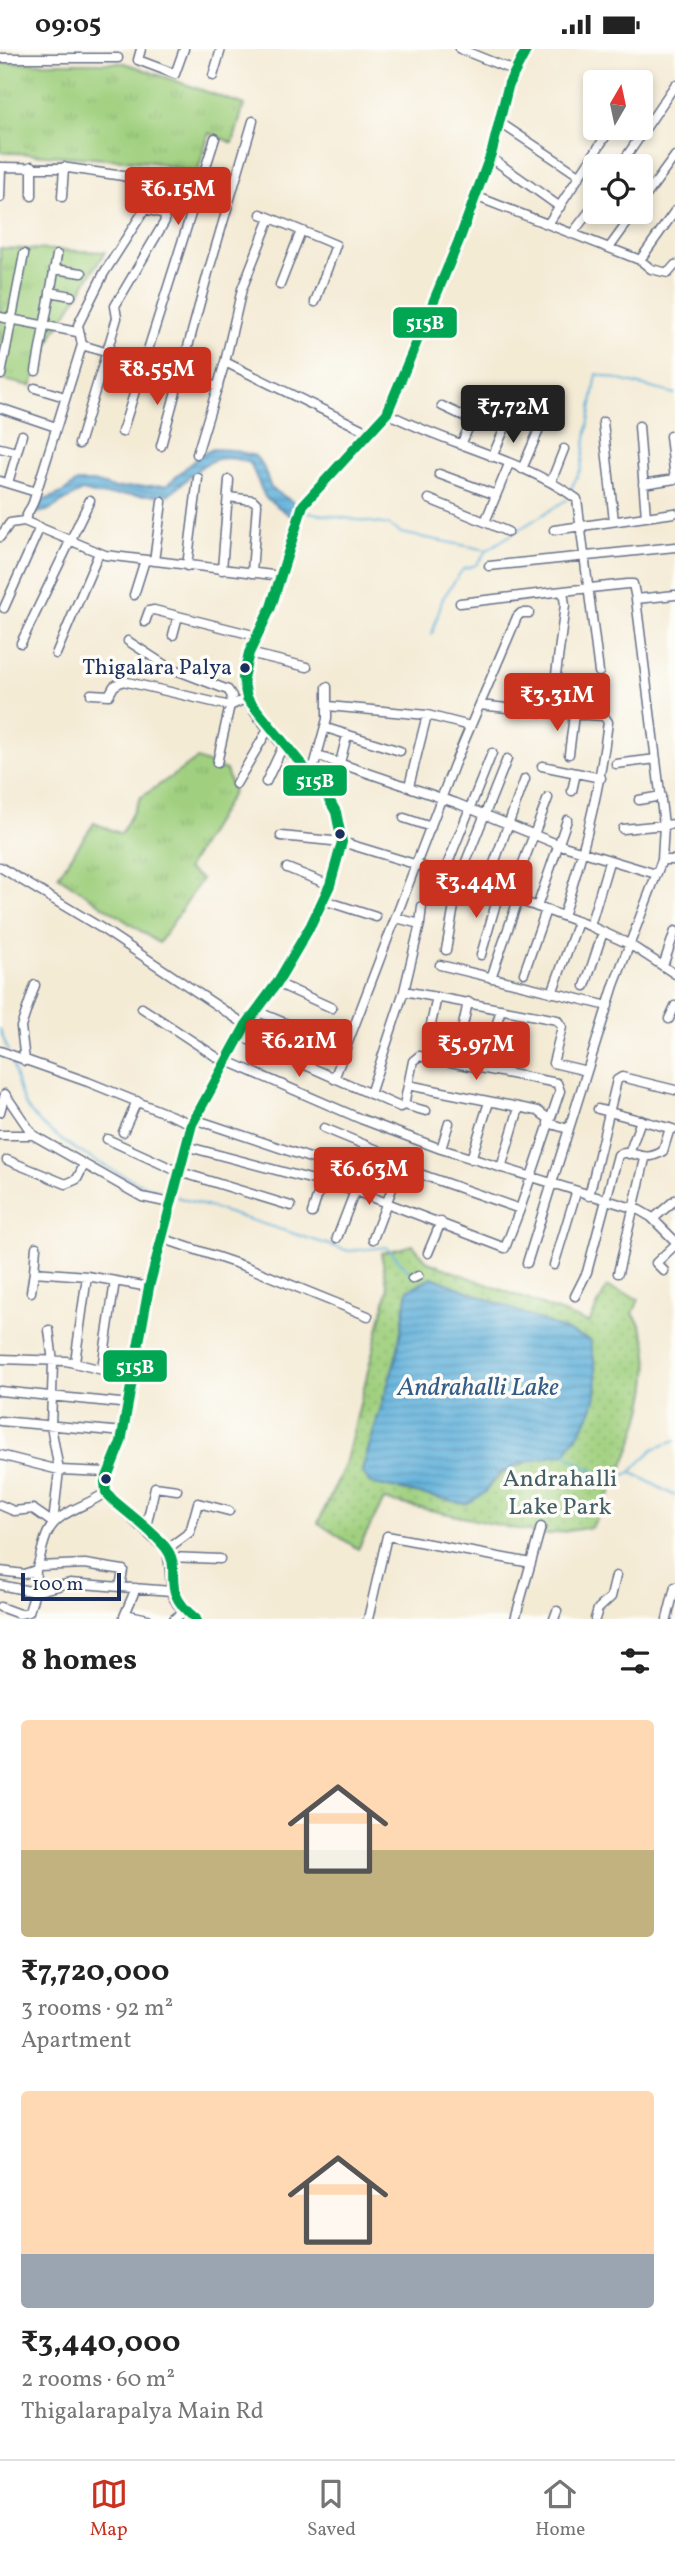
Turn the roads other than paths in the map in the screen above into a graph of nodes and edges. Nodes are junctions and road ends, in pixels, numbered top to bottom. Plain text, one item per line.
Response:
1 (23, 49) edge
2 (141, 49) edge
3 (184, 49) edge
4 (221, 49) edge
5 (460, 49) edge
6 (527, 49) edge
7 (69, 54) edge
8 (0, 58) edge
9 (118, 58) dead end
10 (21, 59) junction
11 (515, 71) junction
12 (213, 76) dead end
13 (675, 85) edge
14 (253, 121) dead end
15 (499, 122) junction
16 (215, 138) dead end
17 (603, 140) edge
18 (628, 154) edge
19 (675, 156) edge
20 (490, 157) junction
21 (32, 166) junction
22 (0, 167) edge
23 (64, 167) junction
24 (580, 176) junction
25 (653, 186) edge
26 (32, 196) dead end
27 (475, 196) junction
28 (62, 197) dead end
29 (0, 198) edge
30 (195, 202) junction
31 (560, 207) junction
32 (675, 211) edge
33 (261, 214) dead end
34 (270, 218) junction
35 (583, 220) edge
36 (548, 224) junction
37 (626, 224) edge
38 (301, 231) junction
39 (572, 234) junction
40 (609, 248) junction
41 (24, 254) dead end
42 (57, 255) dead end
43 (640, 260) junction
44 (675, 265) edge
45 (54, 269) junction
46 (82, 273) dead end
47 (280, 285) dead end
48 (50, 292) junction
49 (71, 296) dead end
50 (315, 303) dead end
51 (0, 317) edge
52 (11, 319) junction
53 (44, 325) junction
54 (77, 332) junction
55 (82, 345) junction
56 (107, 355) junction
57 (225, 362) junction
58 (143, 366) junction
59 (36, 371) dead end
60 (1, 375) edge
61 (180, 377) junction
62 (218, 387) junction
63 (35, 388) dead end
64 (65, 397) junction
65 (478, 405) dead end
66 (442, 406) dead end
67 (0, 408) edge
68 (387, 412) junction
69 (472, 420) junction
70 (508, 421) dead end
71 (603, 422) dead end
72 (639, 426) dead end
73 (56, 427) junction
74 (122, 432) dead end
75 (368, 432) junction
76 (538, 432) dead end
77 (22, 435) dead end
78 (670, 436) dead end
79 (79, 443) dead end
80 (461, 445) junction
81 (161, 446) dead end
82 (0, 447) edge
83 (564, 449) dead end
84 (16, 452) junction
85 (197, 454) dead end
86 (492, 457) junction
87 (509, 464) junction
88 (522, 469) junction
89 (439, 474) dead end
90 (198, 478) dead end
91 (229, 480) dead end
92 (4, 482) edge
93 (551, 482) junction
94 (643, 484) junction
95 (36, 492) junction
96 (496, 495) junction
97 (228, 497) junction
98 (429, 499) dead end
99 (90, 500) dead end
100 (162, 502) dead end
101 (674, 513) edge
102 (646, 517) junction
103 (25, 519) junction
104 (614, 521) junction
105 (485, 522) junction
106 (582, 526) junction
107 (40, 527) junction
108 (554, 530) dead end
109 (508, 532) dead end
110 (0, 537) edge
111 (70, 540) junction
112 (675, 547) edge
113 (99, 553) junction
114 (585, 558) junction
115 (150, 561) junction
116 (187, 566) junction
117 (489, 566) dead end
118 (222, 570) junction
119 (252, 573) junction
120 (281, 576) junction
121 (589, 588) junction
122 (563, 591) junction
123 (134, 595) dead end
124 (675, 595) edge
125 (636, 599) junction
126 (460, 603) dead end
127 (4, 608) dead end
128 (530, 613) dead end
129 (178, 616) junction
130 (145, 622) dead end
131 (173, 635) dead end
132 (257, 636) junction
133 (128, 641) dead end
134 (21, 643) dead end
135 (249, 653) junction
136 (56, 654) dead end
137 (307, 667) dead end
138 (599, 672) dead end
139 (327, 687) dead end
140 (92, 694) dead end
141 (247, 698) junction
142 (480, 705) junction
143 (230, 706) junction
144 (328, 706) junction
145 (551, 713) junction
146 (427, 715) junction
147 (574, 715) junction
148 (470, 726) junction
149 (269, 728) junction
150 (326, 728) junction
151 (348, 735) junction
152 (284, 744) junction
153 (400, 751) dead end
154 (492, 753) dead end
155 (569, 754) dead end
156 (318, 756) junction
157 (507, 759) dead end
158 (656, 759) junction
159 (217, 763) dead end
160 (340, 763) junction
161 (616, 764) dead end
162 (542, 766) dead end
163 (576, 773) junction
164 (312, 774) junction
165 (601, 778) junction
166 (525, 779) dead end
167 (266, 782) dead end
168 (236, 784) dead end
169 (410, 786) junction
170 (572, 790) dead end
171 (661, 796) junction
172 (441, 798) junction
173 (548, 798) dead end
174 (639, 800) dead end
175 (468, 808) junction
176 (485, 814) junction
177 (404, 818) dead end
178 (567, 820) dead end
179 (508, 824) junction
180 (675, 824) edge
181 (664, 825) junction
182 (431, 827) junction
183 (623, 829) dead end
184 (535, 834) junction
185 (281, 836) dead end
186 (342, 842) junction
187 (560, 845) junction
188 (584, 853) junction
189 (662, 860) junction
190 (675, 860) edge
191 (609, 862) junction
192 (418, 865) junction
193 (0, 867) edge
194 (287, 868) dead end
195 (443, 873) junction
196 (656, 874) junction
197 (459, 879) junction
198 (330, 885) junction
199 (485, 888) junction
200 (499, 893) junction
201 (514, 899) junction
202 (323, 900) junction
203 (422, 906) dead end
204 (542, 908) junction
205 (563, 916) junction
206 (376, 917) dead end
207 (396, 919) junction
208 (579, 922) junction
209 (420, 924) junction
210 (590, 926) junction
211 (675, 931) edge
212 (604, 932) junction
213 (629, 944) junction
214 (446, 950) dead end
215 (481, 955) dead end
216 (440, 965) dead end
217 (663, 967) junction
218 (524, 973) dead end
219 (675, 974) edge
220 (491, 978) junction
221 (277, 983) junction
222 (35, 985) dead end
223 (585, 986) dead end
224 (404, 991) junction
225 (552, 993) junction
226 (437, 996) junction
227 (468, 1002) junction
228 (608, 1006) junction
229 (675, 1006) edge
230 (142, 1008) dead end
231 (332, 1008) dead end
232 (501, 1009) junction
233 (256, 1011) junction
234 (669, 1019) dead end
235 (246, 1025) junction
236 (429, 1033) dead end
237 (240, 1036) junction
238 (324, 1039) dead end
239 (459, 1044) dead end
240 (489, 1051) dead end
241 (2, 1052) edge
242 (20, 1060) junction
243 (225, 1061) junction
244 (587, 1071) junction
245 (334, 1079) junction
246 (408, 1085) junction
247 (675, 1090) edge
248 (370, 1094) junction
249 (136, 1101) junction
250 (489, 1102) junction
251 (404, 1105) junction
252 (519, 1108) junction
253 (598, 1109) dead end
254 (426, 1111) dead end
255 (609, 1111) junction
256 (0, 1112) edge
257 (641, 1119) junction
258 (193, 1121) junction
259 (548, 1121) junction
260 (449, 1123) dead end
261 (324, 1128) dead end
262 (565, 1128) dead end
263 (672, 1129) edge
264 (123, 1132) dead end
265 (0, 1135) edge
266 (33, 1135) junction
267 (107, 1139) dead end
268 (185, 1146) junction
269 (441, 1149) junction
270 (629, 1154) junction
271 (471, 1159) junction
272 (645, 1159) junction
273 (7, 1160) dead end
274 (84, 1165) junction
275 (400, 1167) junction
276 (501, 1168) junction
277 (177, 1171) junction
278 (530, 1178) junction
279 (323, 1182) junction
280 (393, 1186) junction
281 (552, 1186) junction
282 (355, 1191) junction
283 (576, 1193) junction
284 (589, 1196) junction
285 (171, 1197) junction
286 (675, 1200) edge
287 (386, 1201) junction
288 (606, 1201) junction
289 (291, 1206) dead end
290 (632, 1208) junction
291 (520, 1209) junction
292 (312, 1213) dead end
293 (653, 1219) junction
294 (441, 1222) junction
295 (161, 1238) junction
296 (337, 1238) dead end
297 (373, 1239) dead end
298 (675, 1243) edge
299 (36, 1247) dead end
300 (428, 1253) dead end
301 (527, 1263) dead end
302 (554, 1265) dead end
303 (664, 1271) dead end
304 (33, 1272) junction
305 (618, 1273) dead end
306 (87, 1276) junction
307 (115, 1281) junction
308 (149, 1287) junction
309 (31, 1292) dead end
310 (575, 1296) dead end
311 (368, 1316) dead end
312 (49, 1330) dead end
313 (0, 1359) edge
314 (53, 1362) junction
315 (75, 1363) junction
316 (103, 1368) junction
317 (135, 1378) junction
318 (0, 1391) edge
319 (51, 1394) junction
320 (130, 1404) junction
321 (0, 1421) edge
322 (51, 1426) junction
323 (124, 1432) junction
324 (0, 1455) edge
325 (59, 1470) junction
326 (107, 1472) junction
327 (177, 1490) dead end
328 (106, 1492) junction
329 (0, 1504) edge
330 (229, 1511) dead end
331 (53, 1523) junction
332 (146, 1527) junction
333 (541, 1527) dead end
334 (168, 1553) junction
335 (219, 1559) dead end
336 (531, 1563) junction
337 (37, 1568) junction
338 (0, 1571) edge
339 (616, 1576) dead end
340 (0, 1585) edge
341 (120, 1587) junction
342 (675, 1587) edge
343 (136, 1588) junction
344 (170, 1591) junction
345 (35, 1592) junction
346 (0, 1607) edge
347 (186, 1610) junction
348 (27, 1616) edge
349 (124, 1616) edge
350 (148, 1619) edge
351 (174, 1619) edge
352 (196, 1619) edge
353 (368, 1619) edge
354 (515, 1619) edge
355 (595, 1619) edge
356 (667, 1619) edge

1 - 10 street
2 - 3 street
4 - 12 street
5 - 11 street
6 - 11 main road
7 - 9 street
7 - 10 street
8 - 10 street
11 - 15 main road
13 - 18 street
14 - 61 street
15 - 20 main road
15 - 24 street
16 - 30 street
17 - 24 street
19 - 25 street
20 - 27 main road
20 - 31 street
21 - 22 street
21 - 23 street
21 - 26 street
22 - 29 street
23 - 28 street
23 - 30 street
24 - 31 street
27 - 36 street
27 - 68 main road
30 - 58 street
31 - 36 street
32 - 43 street
33 - 34 street
34 - 38 street
34 - 57 street
35 - 39 street
36 - 39 street
37 - 40 street
38 - 47 street
38 - 50 street
39 - 40 street
40 - 43 street
41 - 52 street
42 - 45 street
43 - 44 street
45 - 46 street
45 - 48 street
48 - 49 street
48 - 53 street
51 - 52 street
52 - 53 street
52 - 60 street
53 - 54 street
53 - 59 street
54 - 55 street
54 - 56 street
55 - 56 street
55 - 64 street
56 - 58 street
56 - 79 street
57 - 62 street
57 - 75 street
58 - 61 street
58 - 74 street
61 - 62 street
61 - 81 street
62 - 85 street
63 - 64 street
64 - 73 street
65 - 69 street
66 - 69 street
67 - 73 street
68 - 75 main road
68 - 80 street
69 - 80 street
70 - 86 street
71 - 104 street
72 - 94 street
73 - 95 street
75 - 120 main road
76 - 88 street
77 - 84 street
78 - 94 street
80 - 86 street
82 - 84 street
83 - 93 street
84 - 92 street
86 - 87 street
87 - 88 street
87 - 96 street
88 - 93 street
89 - 96 street
90 - 116 street
91 - 97 street
92 - 95 street
93 - 106 street
94 - 102 street
95 - 103 street
96 - 105 street
97 - 118 street
97 - 119 street
98 - 105 street
99 - 111 street
100 - 115 street
101 - 102 street
102 - 104 street
103 - 107 street
103 - 110 street
104 - 106 street
105 - 109 street
106 - 108 street
106 - 114 street
107 - 111 street
107 - 127 street
111 - 113 street
111 - 134 street
112 - 114 street
113 - 115 street
113 - 136 street
114 - 117 street
114 - 121 street
115 - 116 street
115 - 123 street
116 - 118 street
118 - 119 street
119 - 120 street
120 - 132 main road
121 - 122 street
121 - 125 street
121 - 138 street
122 - 126 street
122 - 145 street
124 - 125 street
125 - 158 street
128 - 142 street
129 - 130 street
129 - 131 street
129 - 132 street
132 - 135 main road
133 - 143 street
135 - 137 street
135 - 141 main road
139 - 144 street
140 - 143 street
141 - 143 street
141 - 149 main road
142 - 145 street
142 - 148 street
143 - 159 street
144 - 146 street
144 - 150 street
145 - 147 street
146 - 148 street
146 - 169 street
147 - 155 street
147 - 165 street
148 - 172 street
149 - 152 main road
149 - 168 street
150 - 151 street
150 - 156 street
151 - 153 street
151 - 160 street
152 - 164 main road
152 - 167 street
154 - 175 street
156 - 160 street
156 - 164 street
157 - 176 street
158 - 161 street
158 - 171 street
160 - 169 street
162 - 163 street
163 - 165 street
163 - 170 street
164 - 186 main road
165 - 188 street
166 - 179 street
169 - 172 street
171 - 174 street
171 - 181 street
172 - 175 street
172 - 182 street
173 - 184 street
175 - 176 street
175 - 195 street
176 - 179 street
176 - 197 street
177 - 182 street
178 - 187 street
179 - 184 street
179 - 199 street
180 - 181 street
181 - 183 street
181 - 189 street
182 - 192 street
184 - 187 street
184 - 201 street
185 - 186 street
186 - 192 street
186 - 198 main road
187 - 188 street
187 - 204 street
188 - 191 street
188 - 205 street
189 - 190 street
189 - 196 street
191 - 196 street
191 - 210 street
192 - 195 street
192 - 207 street
193 - 235 street
194 - 198 street
195 - 197 street
196 - 213 street
197 - 199 street
197 - 214 street
198 - 202 main road
199 - 200 street
200 - 201 street
200 - 215 street
201 - 204 street
201 - 220 street
202 - 206 street
202 - 221 main road
203 - 209 street
204 - 205 street
204 - 218 street
205 - 208 street
207 - 209 street
207 - 245 street
208 - 210 street
208 - 225 street
209 - 224 street
210 - 212 street
211 - 217 street
212 - 213 street
212 - 223 street
213 - 217 street
213 - 228 street
216 - 220 street
217 - 219 street
220 - 225 street
221 - 231 street
221 - 233 main road
222 - 242 street
224 - 226 street
224 - 248 street
225 - 228 street
226 - 227 street
226 - 236 street
227 - 232 street
227 - 239 street
228 - 244 street
229 - 234 street
230 - 243 street
232 - 240 street
232 - 244 street
233 - 235 main road
233 - 238 street
235 - 237 main road
237 - 243 main road
237 - 245 street
241 - 242 street
242 - 249 street
243 - 258 main road
243 - 269 street
244 - 281 street
245 - 248 street
246 - 250 street
246 - 251 street
246 - 259 street
247 - 255 street
248 - 251 street
249 - 258 street
249 - 264 street
250 - 252 street
250 - 271 street
251 - 254 street
252 - 259 street
252 - 276 street
253 - 255 street
255 - 257 street
255 - 284 street
256 - 266 street
257 - 263 street
257 - 270 street
258 - 268 main road
258 - 280 street
259 - 262 street
259 - 278 street
260 - 269 street
261 - 275 street
263 - 272 street
265 - 266 street
266 - 274 street
267 - 277 street
268 - 277 main road
268 - 279 street
269 - 271 street
270 - 272 street
270 - 288 street
271 - 276 street
272 - 290 street
273 - 274 street
274 - 285 street
275 - 280 street
275 - 291 street
276 - 278 street
277 - 285 main road
277 - 289 street
278 - 281 street
278 - 291 street
279 - 282 street
279 - 292 street
280 - 287 street
281 - 283 street
281 - 301 street
282 - 287 street
282 - 296 street
283 - 284 street
283 - 302 street
284 - 288 street
285 - 295 main road
286 - 293 street
287 - 294 street
287 - 297 street
288 - 290 street
288 - 310 street
290 - 293 street
290 - 305 street
291 - 294 street
293 - 298 street
294 - 300 street
295 - 308 main road
295 - 311 street
298 - 303 street
299 - 304 street
304 - 306 street
304 - 309 street
306 - 307 street
306 - 315 street
307 - 308 street
307 - 316 street
308 - 317 main road
312 - 314 street
313 - 314 street
314 - 315 street
314 - 319 street
315 - 316 street
316 - 317 street
317 - 320 main road
318 - 319 street
319 - 320 street
319 - 322 street
320 - 323 main road
321 - 322 street
322 - 323 street
322 - 325 street
323 - 326 main road
324 - 325 street
325 - 326 street
325 - 331 street
326 - 328 main road
327 - 332 street
328 - 331 street
328 - 332 main road
329 - 331 street
330 - 334 street
331 - 337 street
332 - 334 main road
333 - 336 street
334 - 335 street
334 - 344 main road
336 - 353 street
336 - 354 street
337 - 338 street
337 - 341 street
337 - 345 street
339 - 355 street
340 - 345 street
341 - 343 street
341 - 345 street
342 - 356 street
343 - 344 street
343 - 349 street
344 - 347 main road
345 - 348 street
346 - 348 street
347 - 351 street
347 - 352 main road
349 - 350 street

